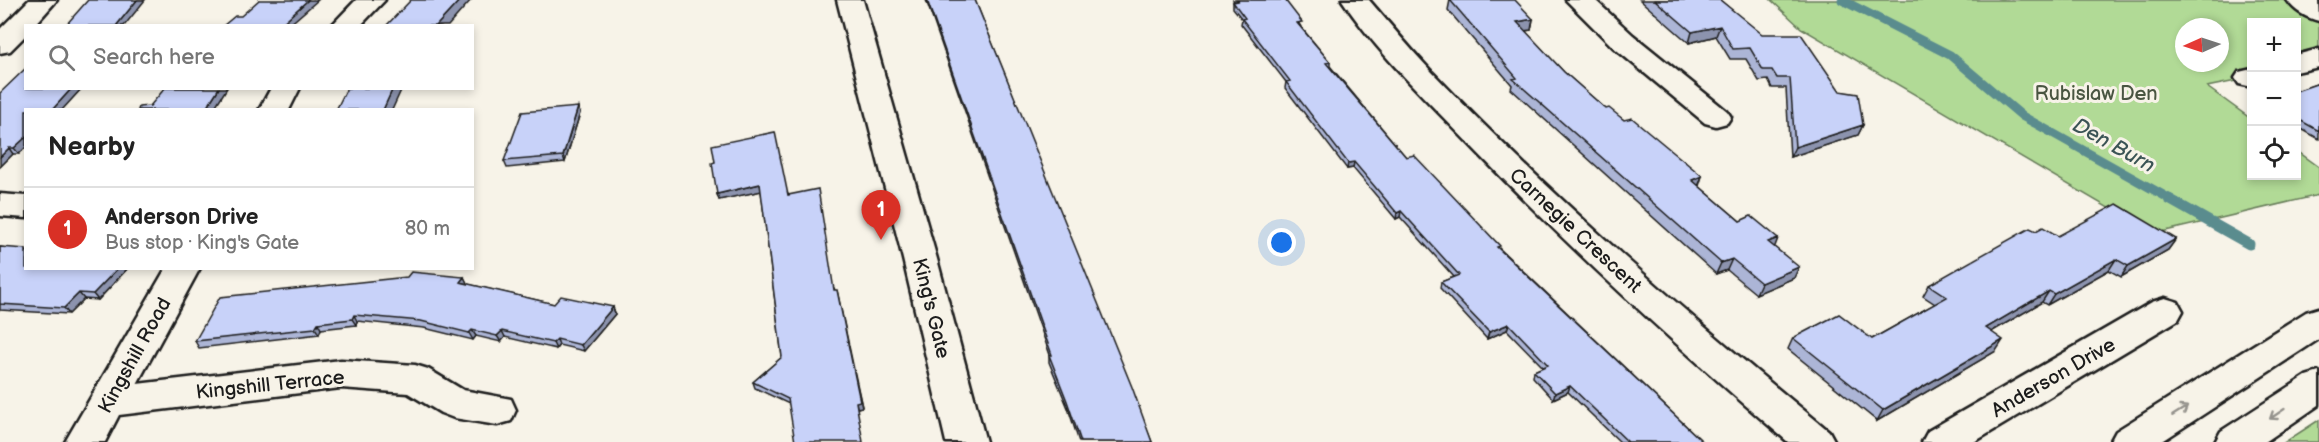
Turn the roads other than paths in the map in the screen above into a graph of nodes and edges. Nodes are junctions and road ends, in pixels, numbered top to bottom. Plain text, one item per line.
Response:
1 (44, 0) edge
2 (372, 0) edge
3 (850, 0) edge
4 (1355, 0) edge
5 (1579, 0) edge
6 (2300, 0) edge
7 (2319, 13) edge
8 (346, 24) edge
9 (0, 45) edge
10 (2319, 58) edge
11 (2301, 63) edge
12 (285, 90) edge
13 (275, 108) edge
14 (1716, 117) dead end
15 (0, 205) edge
16 (24, 207) edge
17 (182, 270) edge
18 (2164, 311) dead end
19 (2319, 321) edge
20 (2319, 386) edge
21 (109, 402) junction
22 (497, 410) dead end
23 (85, 442) edge
24 (966, 442) edge
25 (1815, 442) edge
26 (1942, 442) edge
27 (2130, 442) edge
28 (2235, 442) edge

1 - 9 street
2 - 8 street
3 - 24 street, King's Gate
4 - 25 street, Carnegie Crescent
5 - 14 street
6 - 7 street
10 - 11 street
12 - 13 street
15 - 16 street
17 - 21 street, Kingshill Road
18 - 26 street, Anderson Drive
27 -> 19 street
20 -> 28 street
21 - 22 street, Kingshill Terrace
21 - 23 street, Kingshill Road

